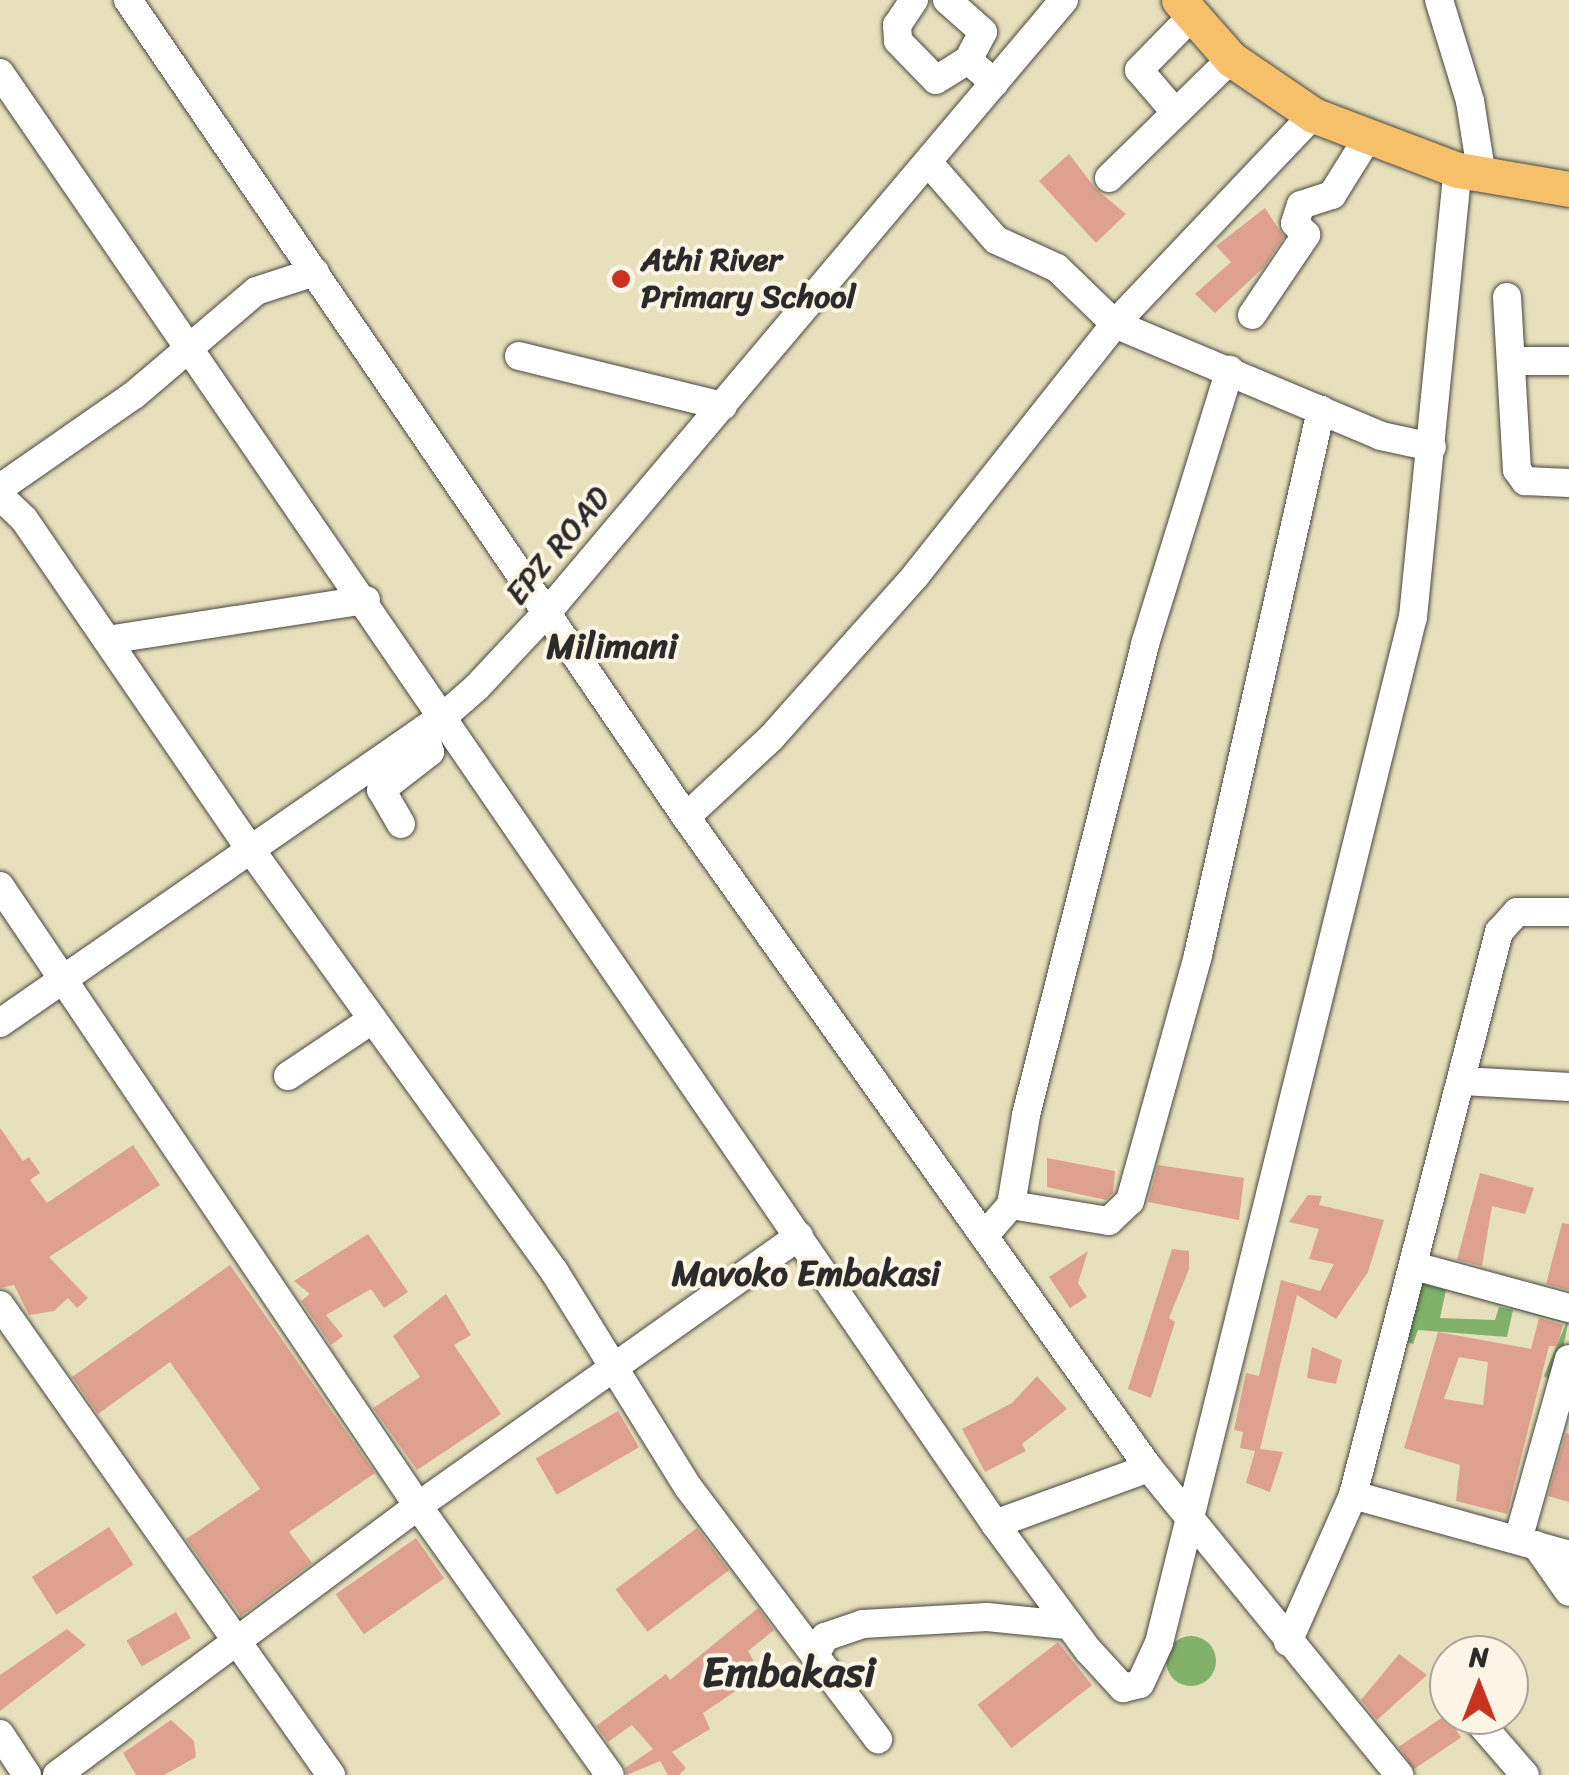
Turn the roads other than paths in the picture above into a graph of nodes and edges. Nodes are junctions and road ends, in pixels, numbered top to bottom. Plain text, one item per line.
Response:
1 (128, 0) edge
2 (914, 0) edge
3 (947, 0) edge
4 (1064, 0) edge
5 (1448, 2) edge
6 (1186, 8) edge
7 (1231, 59) junction
8 (968, 60) junction
9 (0, 73) edge
10 (994, 83) junction
11 (1175, 112) junction
12 (1313, 116) junction
13 (1366, 139) junction
14 (928, 162) junction
15 (1470, 174) junction
16 (1109, 178) dead end
17 (1569, 189) edge
18 (315, 272) junction
19 (1506, 297) dead end
20 (1252, 315) dead end
21 (1115, 324) junction
22 (194, 348) junction
23 (520, 356) dead end
24 (1569, 360) edge
25 (1512, 361) junction
26 (1230, 370) junction
27 (722, 406) junction
28 (1321, 410) junction
29 (1432, 447) junction
30 (1569, 483) edge
31 (0, 488) edge
32 (0, 496) edge
33 (366, 600) junction
34 (550, 609) junction
35 (107, 640) junction
36 (434, 723) junction
37 (686, 817) junction
38 (401, 824) dead end
39 (248, 846) junction
40 (0, 886) edge
41 (1569, 912) edge
42 (66, 978) junction
43 (372, 1020) junction
44 (0, 1022) edge
45 (288, 1076) dead end
46 (1463, 1080) junction
47 (1569, 1087) edge
48 (1011, 1206) junction
49 (799, 1236) junction
50 (984, 1236) junction
51 (1414, 1266) junction
52 (0, 1305) edge
53 (1569, 1308) edge
54 (1569, 1359) edge
55 (612, 1371) junction
56 (1149, 1468) junction
57 (1353, 1496) junction
58 (418, 1506) junction
59 (1188, 1520) junction
60 (995, 1524) junction
61 (1527, 1543) junction
62 (1569, 1555) edge
63 (1569, 1592) edge
64 (1067, 1624) junction
65 (237, 1641) junction
66 (1288, 1642) junction
67 (815, 1655) junction
68 (0, 1734) edge
69 (1490, 1735) edge
70 (878, 1739) dead end
71 (27, 1775) edge
72 (57, 1775) edge
73 (331, 1775) edge
74 (610, 1775) edge
75 (1399, 1775) edge
76 (1525, 1775) edge

1 - 18 street
2 - 8 street
3 - 8 street
4 - 10 street, EPZ ROAD
5 - 15 street
6 - 7 main road
6 - 11 street
7 - 11 street
7 - 12 main road
8 - 10 street
9 - 22 street
10 - 14 street, EPZ ROAD
11 - 16 street
12 - 13 main road
12 - 21 street
13 - 15 main road
13 - 20 street
14 - 21 street
14 - 27 street, EPZ ROAD
15 - 17 main road
15 - 29 street
18 - 22 street
18 - 34 street
19 - 25 street
21 - 26 street
21 - 37 street
22 - 31 street
22 - 33 street
23 - 27 street
24 - 25 street
25 - 30 street
26 - 28 street
26 - 48 street
27 - 34 street, EPZ ROAD
28 - 29 street
28 - 48 street
29 - 59 street
32 - 35 street
33 - 35 street
33 - 36 street
34 - 36 street, EPZ ROAD
34 - 37 street
35 - 39 street
36 - 38 street
36 - 39 street, EPZ ROAD
36 - 49 street
37 - 50 street
39 - 42 street, EPZ ROAD
39 - 43 street
40 - 42 street
41 - 46 street
42 - 44 street, EPZ ROAD
42 - 58 street
43 - 45 street
43 - 55 street
46 - 47 street
46 - 51 street
48 - 50 street
49 - 55 street
49 - 60 street
50 - 56 street
51 - 53 street
51 - 57 street
52 - 65 street
54 - 61 street
55 - 58 street
55 - 67 street
56 - 59 street
56 - 60 street
57 - 61 street
57 - 66 street
58 - 65 street
58 - 74 street
59 - 64 street
59 - 66 street
60 - 64 street
61 - 62 street
61 - 63 street
64 - 67 street
65 - 72 street
65 - 73 street
66 - 75 street
67 - 70 street
68 - 71 street
69 - 76 street

